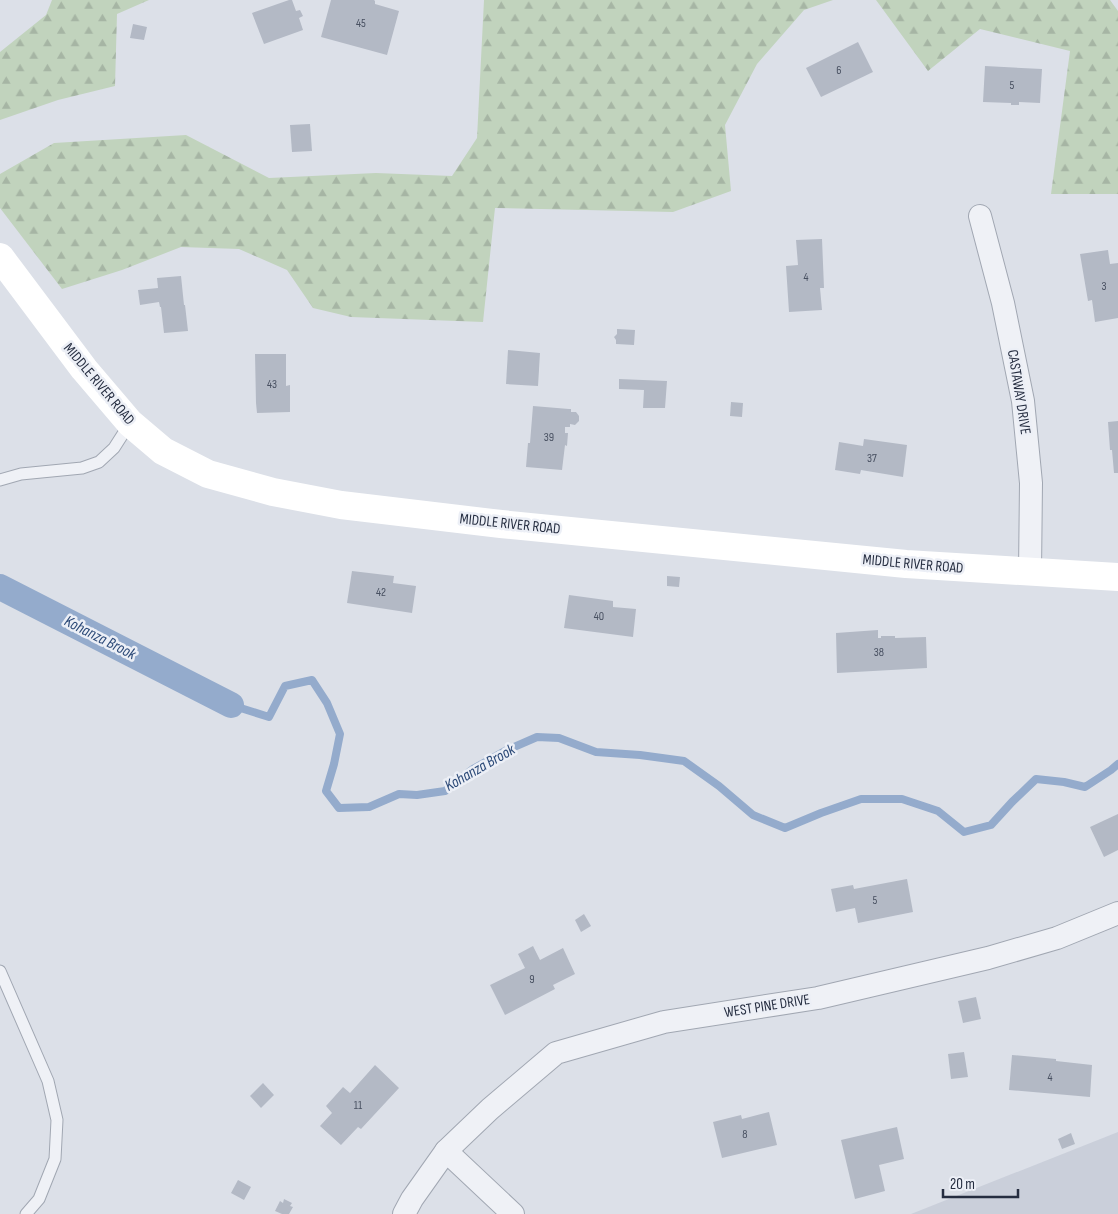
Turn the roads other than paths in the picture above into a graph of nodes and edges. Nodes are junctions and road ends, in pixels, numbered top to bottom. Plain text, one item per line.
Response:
1 (980, 216) dead end
2 (0, 257) edge
3 (130, 423) junction
4 (0, 480) edge
5 (1030, 572) junction
6 (1118, 577) edge
7 (1118, 913) edge
8 (0, 971) edge
9 (446, 1151) junction
10 (26, 1214) edge
11 (404, 1214) edge
12 (513, 1214) edge

1 - 5 street, CASTAWAY DRIVE
2 - 3 main road, MIDDLE RIVER ROAD
3 - 4 lane
3 - 5 main road, MIDDLE RIVER ROAD
5 - 6 main road, MIDDLE RIVER ROAD
7 - 9 street, WEST PINE DRIVE
8 - 10 lane
9 - 11 street, WEST PINE DRIVE
9 - 12 street

